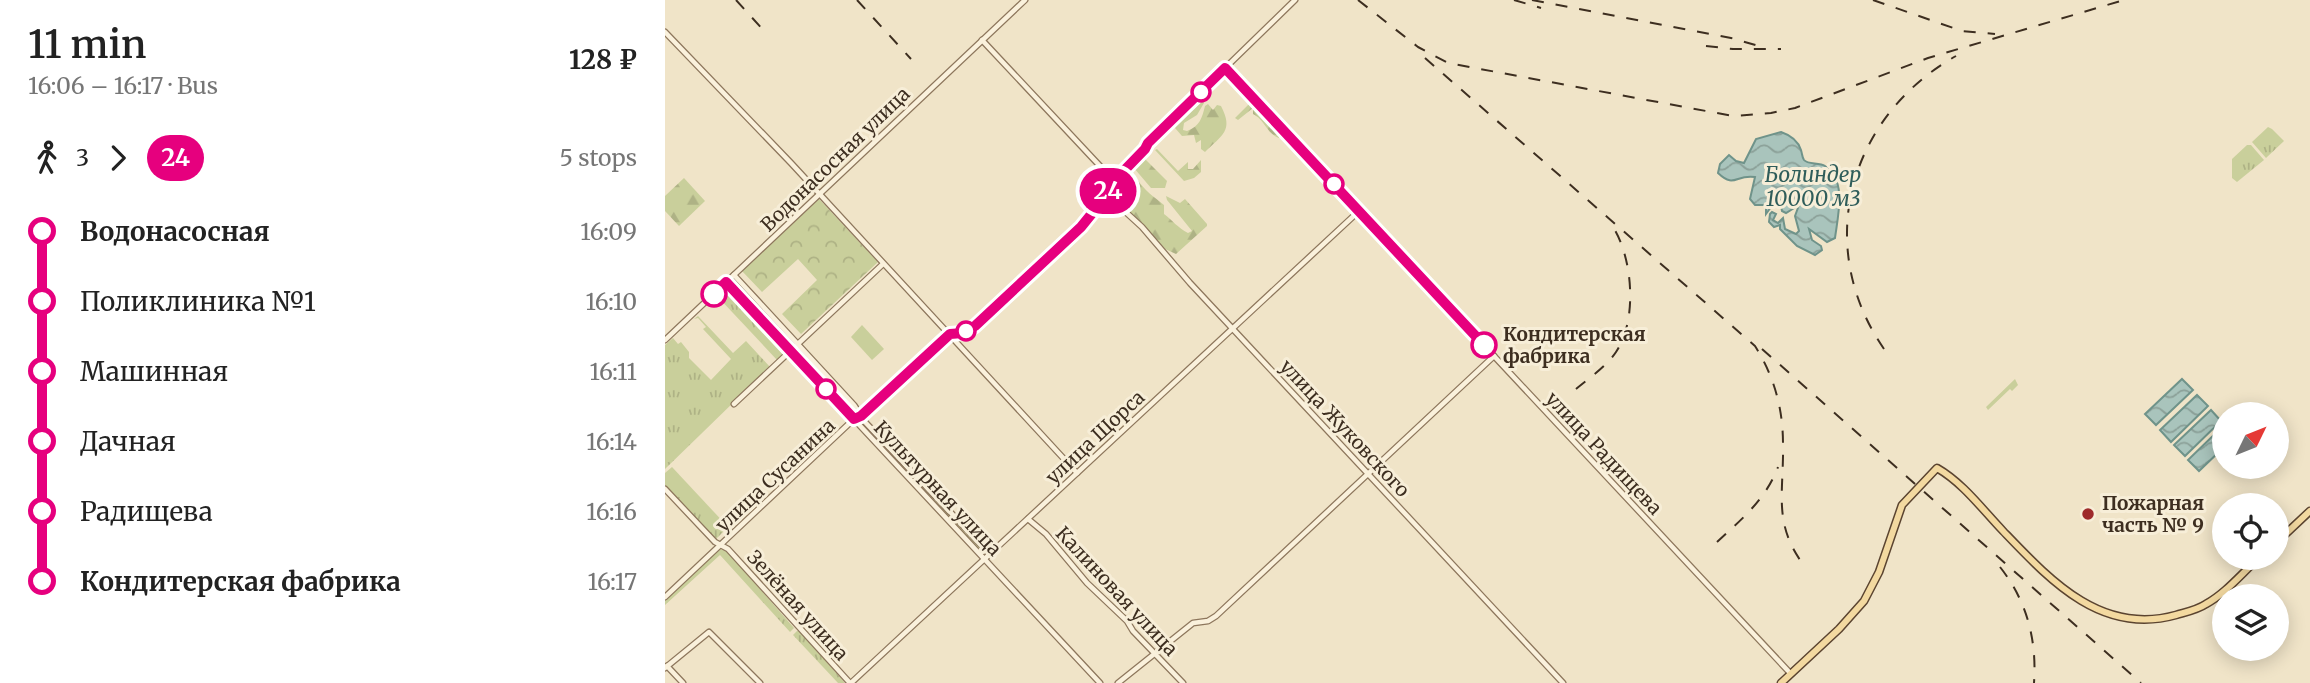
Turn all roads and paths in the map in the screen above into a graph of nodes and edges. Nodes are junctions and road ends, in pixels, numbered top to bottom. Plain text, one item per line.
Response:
1 (1025, 0) edge
2 (1295, 0) edge
3 (665, 32) edge
4 (982, 40) junction
5 (1225, 68) junction
6 (1114, 181) junction
7 (820, 194) junction
8 (1106, 194) junction
9 (1359, 211) junction
10 (883, 264) junction
11 (734, 275) junction
12 (726, 282) junction
13 (1233, 328) junction
14 (950, 334) junction
15 (665, 340) edge
16 (798, 344) junction
17 (791, 351) junction
18 (1495, 356) junction
19 (734, 404) dead end
20 (861, 416) junction
21 (854, 419) junction
22 (1077, 473) junction
23 (1370, 474) junction
24 (665, 489) edge
25 (2310, 511) edge
26 (1028, 519) junction
27 (2289, 530) edge
28 (721, 546) junction
29 (990, 554) junction
30 (984, 559) junction
31 (2246, 570) edge
32 (665, 597) edge
33 (1155, 654) junction
34 (666, 667) edge
35 (1791, 674) junction
36 (683, 683) edge
37 (760, 683) edge
38 (850, 683) edge
39 (1100, 683) edge
40 (1118, 683) edge
41 (1183, 683) edge
42 (1563, 683) edge
43 (1780, 683) edge

1 - 4 street, Водонасосная улица
2 - 5 street, улица Сусанина
3 - 7 street
4 - 6 street
4 - 7 street, Водонасосная улица
5 - 6 street, улица Сусанина
5 - 9 street, улица Радищева
6 - 8 street, улица Сусанина
7 - 10 street
7 - 11 street, Водонасосная улица
8 - 13 street, улица Жуковского
8 - 14 street, улица Сусанина
9 - 13 street, улица Щорса
9 - 18 street, улица Радищева
10 - 14 street
10 - 16 street
11 - 12 street, Водонасосная улица
11 - 16 street, Культурная улица
12 - 15 street, Водонасосная улица
12 - 17 street, Культурная улица
13 - 22 street, улица Щорса
13 - 23 street, улица Жуковского
14 - 20 street, улица Сусанина
14 - 22 street
16 - 17 street
16 - 20 street, Культурная улица
17 - 19 street
17 - 21 street, Культурная улица
18 - 23 street
18 - 35 street, улица Радищева
20 - 21 street, улица Сусанина
20 - 29 street, Культурная улица
21 - 28 street, улица Сусанина
21 - 30 street, Культурная улица
22 - 26 street, улица Щорса
23 - 33 street
23 - 42 street, улица Жуковского
24 - 28 street, Зелёная улица
25 - 27 main road
26 - 29 street, улица Щорса
26 - 33 street, Калиновая улица
28 - 32 street, улица Сусанина
28 - 38 street, Зелёная улица
29 - 30 street, улица Щорса
30 - 38 street, улица Щорса
30 - 39 street, Культурная улица
31 - 35 main road
33 - 40 street
33 - 41 street, Калиновая улица
34 - 36 street
34 - 37 street
35 - 43 main road

